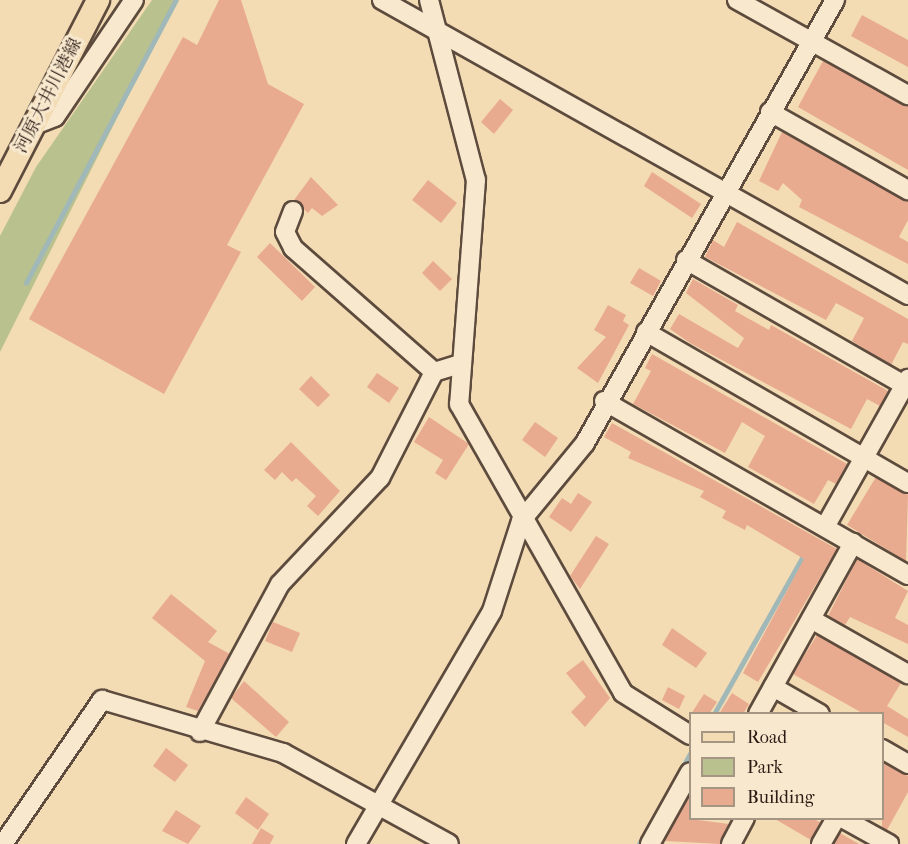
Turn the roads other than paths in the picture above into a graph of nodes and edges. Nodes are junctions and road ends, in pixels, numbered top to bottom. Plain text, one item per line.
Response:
1 (98, 0) edge
2 (134, 0) edge
3 (382, 0) edge
4 (429, 0) edge
5 (737, 0) edge
6 (835, 0) edge
7 (437, 31) junction
8 (812, 41) junction
9 (908, 95) edge
10 (770, 112) junction
11 (34, 125) junction
12 (908, 190) edge
13 (0, 191) edge
14 (724, 192) junction
15 (293, 211) dead end
16 (686, 261) junction
17 (908, 295) edge
18 (646, 332) junction
19 (460, 364) junction
20 (434, 372) junction
21 (906, 382) edge
22 (604, 401) junction
23 (862, 457) junction
24 (908, 483) edge
25 (521, 521) junction
26 (825, 527) junction
27 (853, 543) junction
28 (908, 575) edge
29 (811, 620) junction
30 (908, 674) edge
31 (773, 687) junction
32 (759, 712) edge
33 (817, 712) edge
34 (200, 732) junction
35 (689, 734) edge
36 (884, 750) edge
37 (908, 764) edge
38 (689, 774) edge
39 (377, 804) junction
40 (744, 820) edge
41 (835, 820) edge
42 (844, 820) edge
43 (3, 844) edge
44 (356, 844) edge
45 (449, 844) edge
46 (650, 844) edge
47 (731, 844) edge
48 (821, 844) edge
49 (889, 844) edge

1 - 11 main road, 河原大井川港線
2 - 11 street
3 - 7 street
4 - 7 street
5 - 8 street
6 - 8 street
7 - 14 street
7 - 19 street
8 - 9 street
8 - 10 street
10 - 12 street
10 - 14 street
11 - 13 main road, 河原大井川港線
14 - 16 street
14 - 17 street
15 - 20 street
16 - 18 street
16 - 21 street
18 - 22 street
18 - 23 street
19 - 20 street
19 - 25 street
20 - 34 street
21 - 23 street
22 - 25 street
22 - 26 street
23 - 24 street
23 - 26 street
25 - 35 street
25 - 39 street
26 - 27 street
27 - 28 street
27 - 29 street
29 - 30 street
29 - 31 street
31 - 32 street
31 - 33 street
34 - 39 street
34 - 43 street
36 - 37 street
38 - 46 street
39 - 44 street
39 - 45 street
40 - 47 street
41 - 48 street
42 - 49 street

